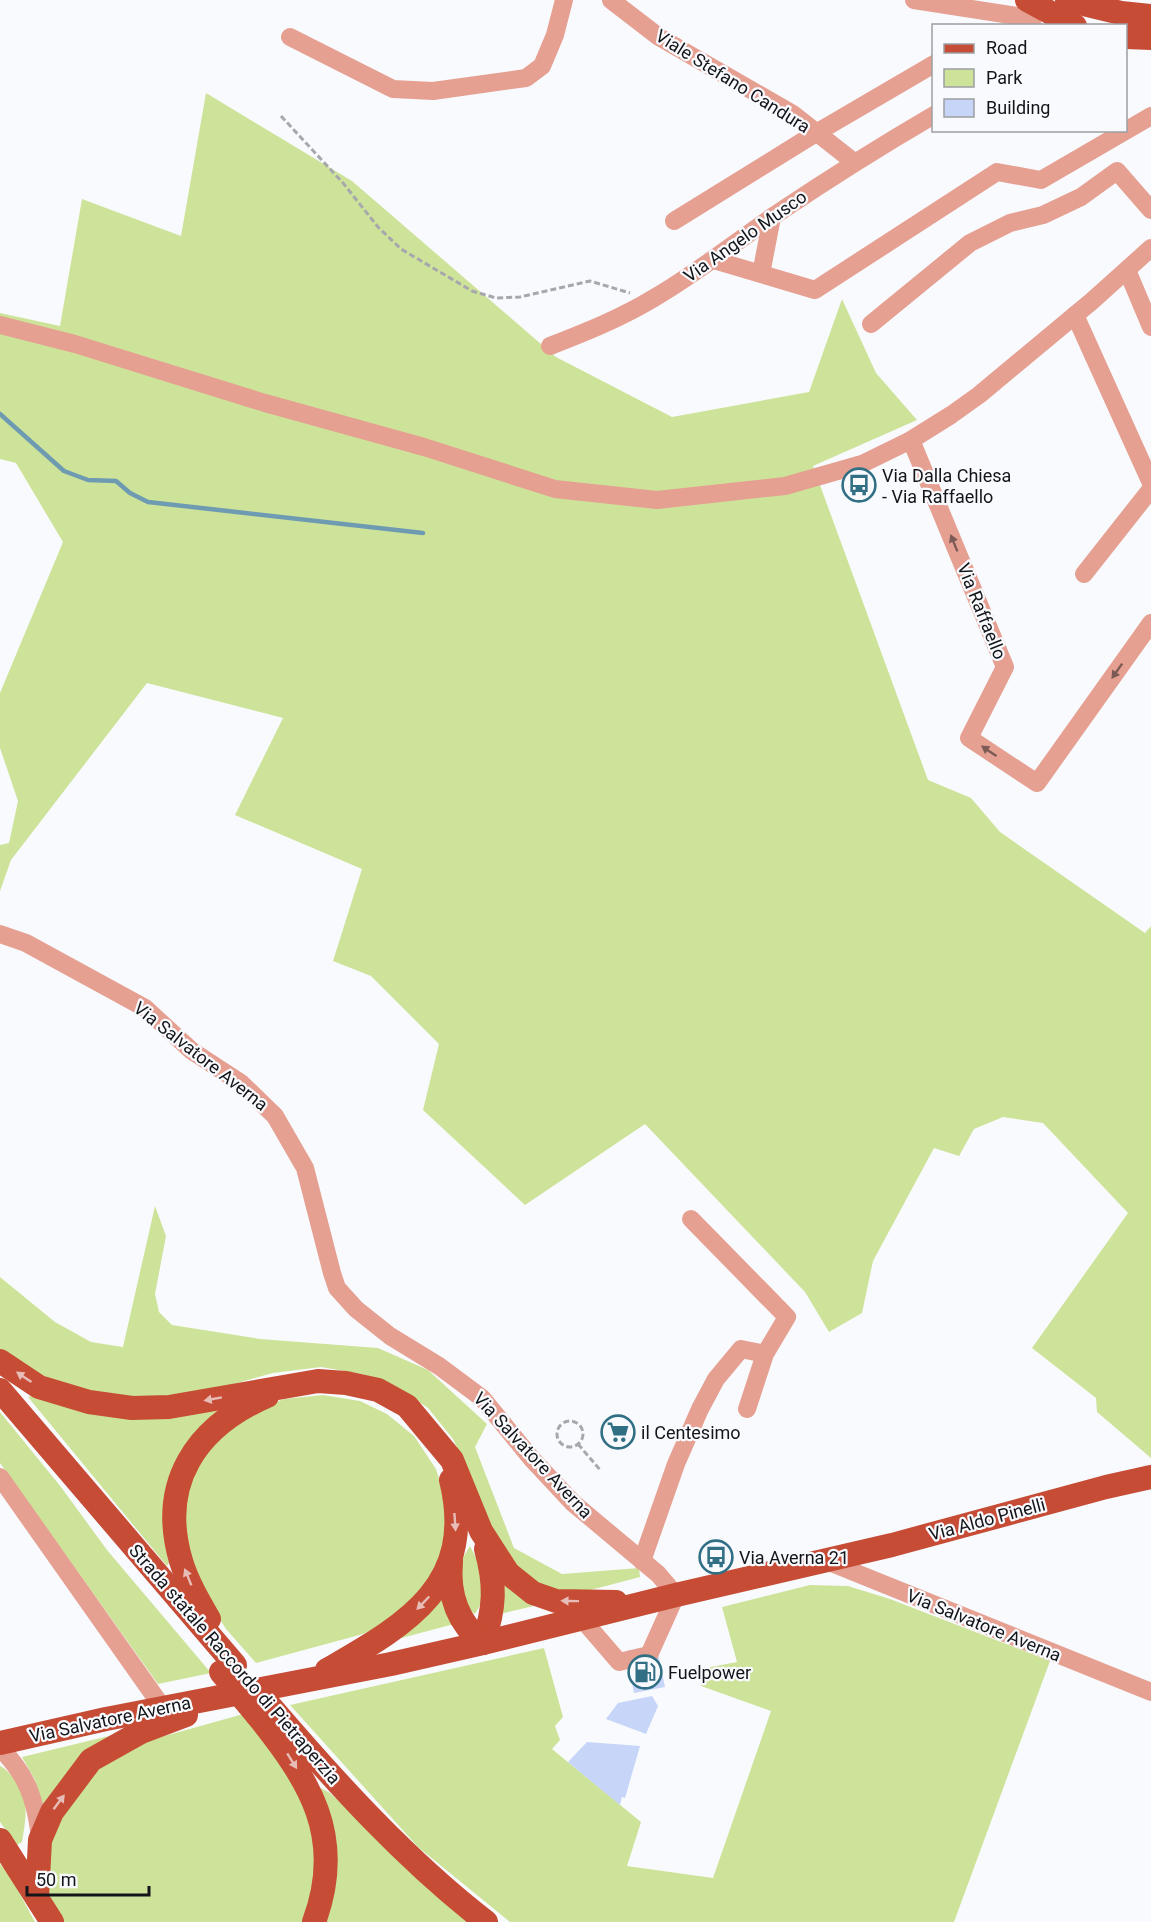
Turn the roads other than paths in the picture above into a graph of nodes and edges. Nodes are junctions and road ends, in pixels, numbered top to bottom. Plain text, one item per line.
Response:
1 (564, 0) edge
2 (611, 0) edge
3 (914, 0) edge
4 (1022, 8) edge
5 (1067, 15) edge
6 (1151, 16) edge
7 (1002, 24) edge
8 (1033, 24) edge
9 (290, 37) dead end
10 (1127, 37) edge
11 (1151, 38) edge
12 (932, 65) edge
13 (932, 116) edge
14 (1151, 116) edge
15 (1127, 130) edge
16 (1124, 132) edge
17 (816, 133) junction
18 (854, 162) junction
19 (1151, 210) edge
20 (772, 217) junction
21 (674, 221) dead end
22 (1151, 248) edge
23 (714, 260) junction
24 (1127, 270) junction
25 (761, 274) junction
26 (1075, 315) junction
27 (871, 324) dead end
28 (0, 325) edge
29 (1151, 327) edge
30 (550, 346) dead end
31 (911, 440) junction
32 (1151, 483) edge
33 (1151, 489) edge
34 (1084, 574) dead end
35 (1151, 623) edge
36 (0, 934) edge
37 (691, 1219) dead end
38 (765, 1354) junction
39 (0, 1361) edge
40 (291, 1385) junction
41 (0, 1390) edge
42 (747, 1409) dead end
43 (443, 1449) junction
44 (0, 1477) edge
45 (1151, 1477) edge
46 (481, 1532) junction
47 (451, 1553) junction
48 (824, 1560) junction
49 (642, 1561) junction
50 (676, 1595) junction
51 (650, 1602) junction
52 (582, 1619) junction
53 (483, 1643) junction
54 (228, 1668) junction
55 (309, 1680) junction
56 (247, 1692) junction
57 (1151, 1692) edge
58 (163, 1708) junction
59 (264, 1711) junction
60 (0, 1743) edge
61 (0, 1748) edge
62 (40, 1840) junction
63 (2, 1845) edge
64 (37, 1898) junction
65 (52, 1922) edge
66 (314, 1922) edge
67 (486, 1922) edge

1 - 9 street
2 - 17 street, Viale Stefano Candura
3 - 4 street
4 - 5 main road
4 - 7 street
4 - 8 street
5 - 6 main road
10 - 11 main road
12 - 17 street
13 - 18 street, Via Angelo Musco
14 - 15 street
16 - 25 street
17 - 18 street, Viale Stefano Candura
17 - 21 street
18 - 20 street, Via Angelo Musco
19 - 27 street
20 - 23 street, Via Angelo Musco
20 - 25 street
22 - 24 street
23 - 25 street
23 - 30 street, Via Angelo Musco
24 - 26 street
24 - 29 street
26 - 31 street
26 - 32 street
28 - 31 street
35 -> 31 street, Via Raffaello
33 - 34 street
36 - 49 street, Via Salvatore Averna
37 - 38 street
38 - 42 street
38 - 49 street
40 -> 39 main road
40 - 43 main road
54 -> 40 main road
41 - 54 main road
43 - 46 main road
43 -> 47 main road
44 - 58 street
45 - 48 main road, Via Aldo Pinelli
51 -> 46 main road
46 - 53 main road
47 - 53 main road
47 -> 55 main road
48 - 50 main road, Via Salvatore Averna
48 - 57 street, Via Salvatore Averna
49 - 50 street, Via Salvatore Averna
50 - 51 main road, Via Salvatore Averna
50 - 52 street
51 - 52 main road, Via Salvatore Averna
52 - 53 main road, Via Salvatore Averna
53 - 55 main road, Via Salvatore Averna
54 - 59 main road, bridge
55 - 56 main road, Via Salvatore Averna
56 - 58 main road, Via Salvatore Averna
62 -> 56 main road
58 - 60 main road, Via Salvatore Averna
59 -> 66 main road
59 - 67 main road, Strada statale Raccordo di Pietraperzia
61 - 62 street
62 - 64 main road
63 - 64 main road
64 - 65 main road

